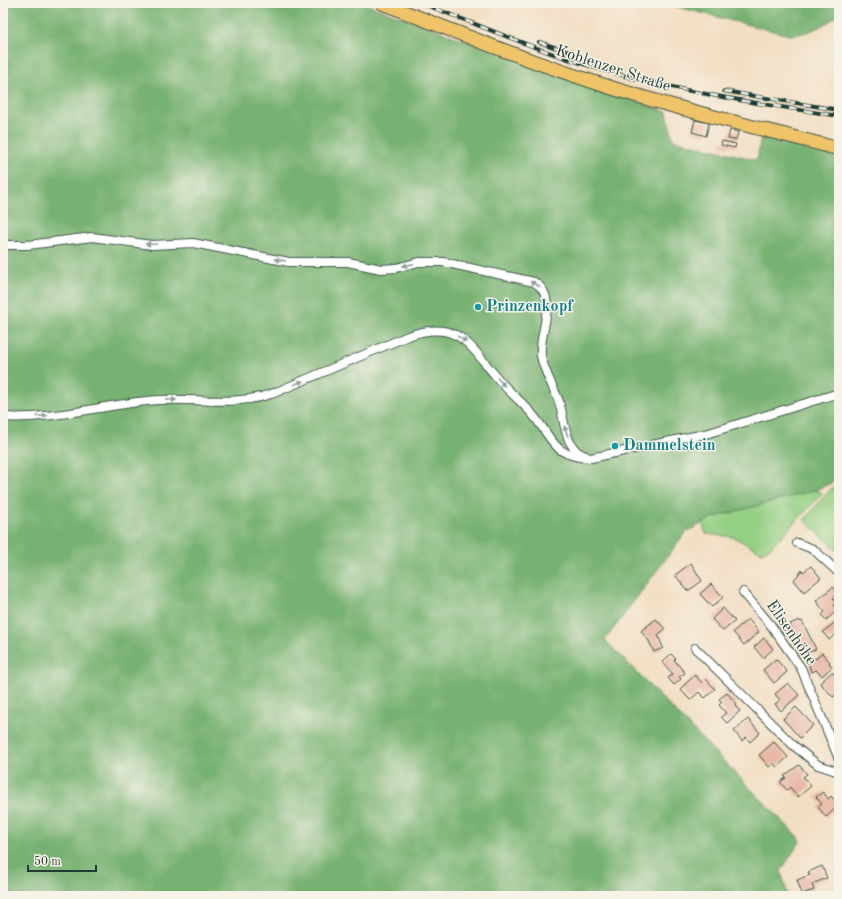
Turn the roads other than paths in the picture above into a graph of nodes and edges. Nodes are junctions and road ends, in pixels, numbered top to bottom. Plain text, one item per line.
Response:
1 (382, 3) edge
2 (839, 149) edge
3 (3, 245) edge
4 (839, 392) edge
5 (3, 417) edge
6 (591, 458) junction
7 (797, 543) dead end
8 (839, 573) edge
9 (743, 592) dead end
10 (695, 648) dead end
11 (839, 759) edge
12 (839, 772) edge

1 - 2 main road, Koblenzer Straße
6 -> 3 street
4 - 6 street
5 -> 6 street
7 - 8 street
9 - 11 street, Elisenhöhe
10 - 12 street

